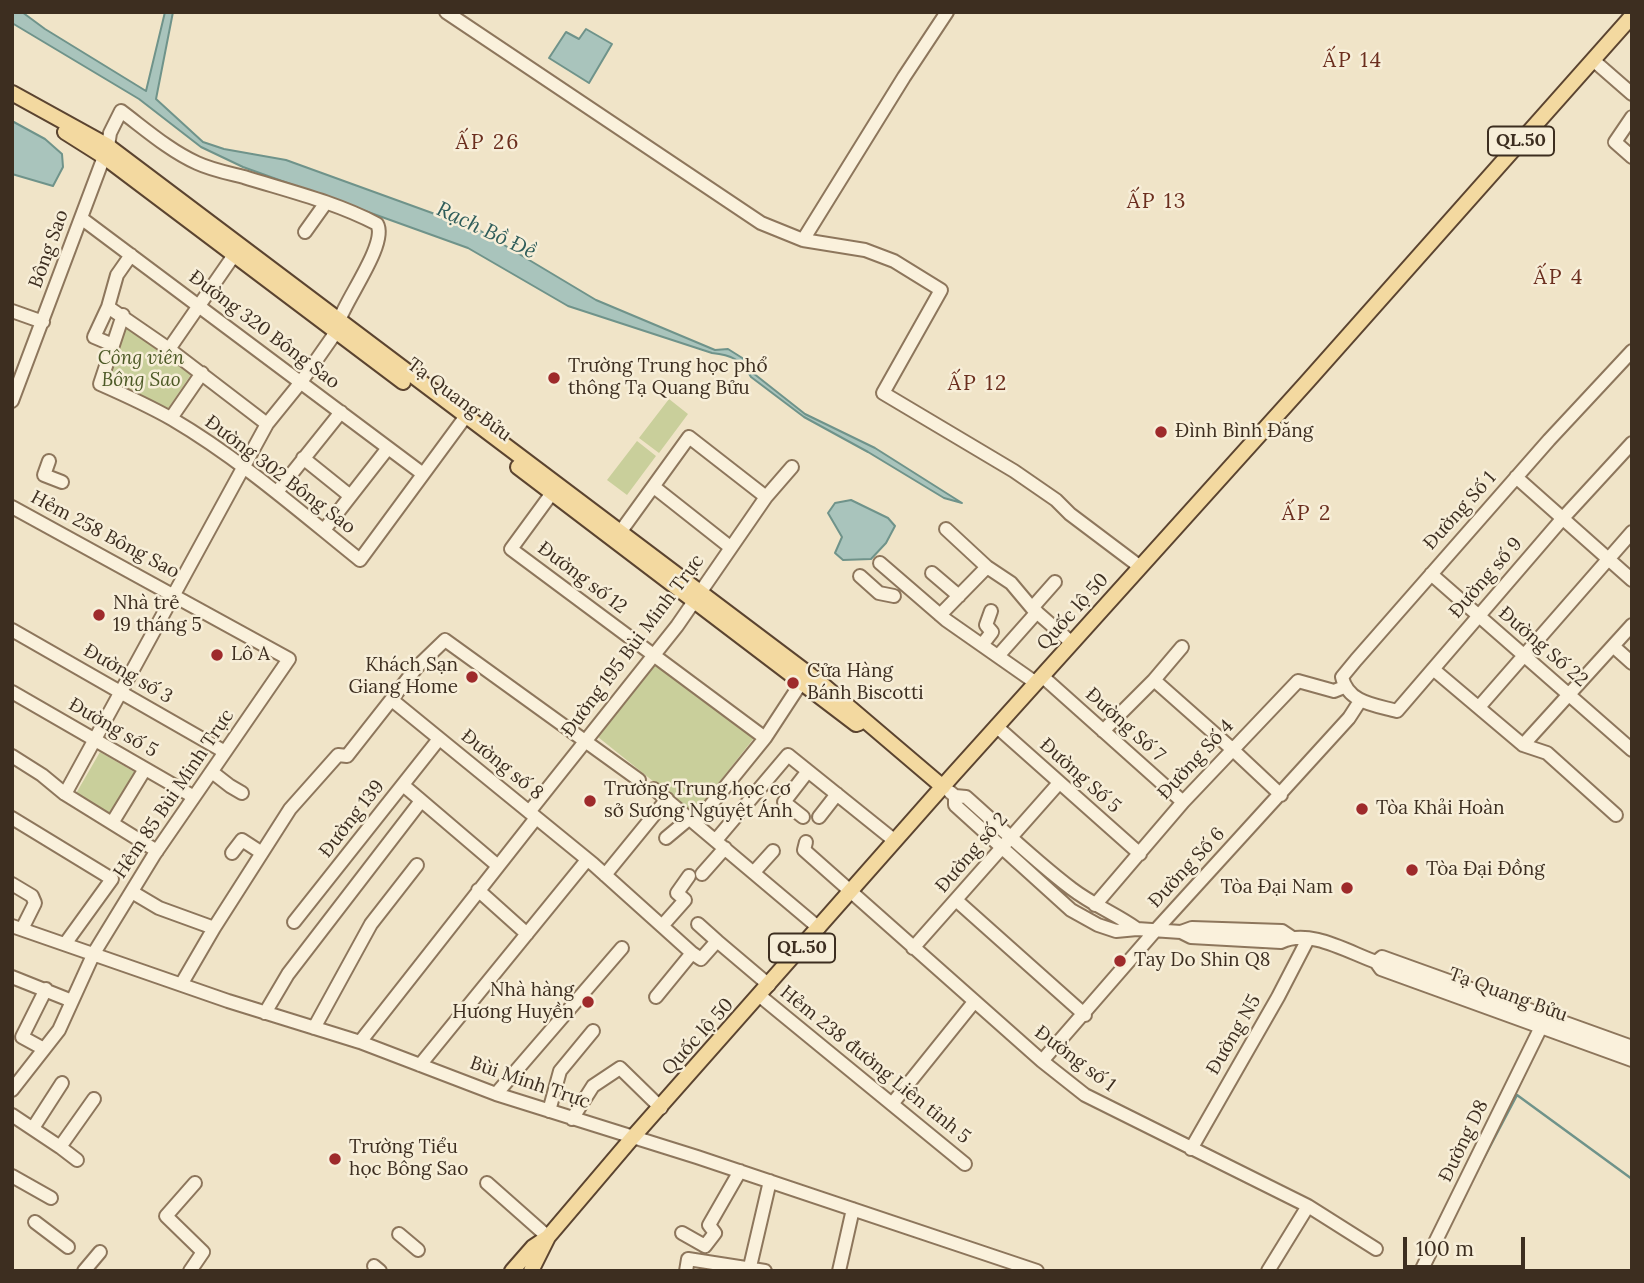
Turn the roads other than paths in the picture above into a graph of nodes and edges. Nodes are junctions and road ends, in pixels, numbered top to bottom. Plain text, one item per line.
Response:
1 (446, 12) edge
2 (947, 12) edge
3 (1632, 16) edge
4 (1593, 60) junction
5 (12, 93) edge
6 (1632, 94) edge
7 (12, 102) edge
8 (30, 107) junction
9 (1632, 117) edge
10 (106, 151) junction
11 (1632, 157) edge
12 (325, 204) junction
13 (80, 218) junction
14 (305, 232) dead end
15 (803, 240) junction
16 (131, 255) junction
17 (234, 255) junction
18 (199, 306) junction
19 (108, 307) junction
20 (12, 311) edge
21 (123, 315) junction
22 (43, 322) junction
23 (337, 326) junction
24 (113, 345) junction
25 (169, 349) junction
26 (1632, 351) edge
27 (202, 373) junction
28 (301, 382) junction
29 (12, 401) edge
30 (341, 412) junction
31 (171, 418) junction
32 (463, 420) junction
33 (267, 424) junction
34 (1632, 443) edge
35 (388, 448) junction
36 (303, 458) junction
37 (49, 461) dead end
38 (243, 466) junction
39 (792, 467) dead end
40 (423, 474) junction
41 (1516, 477) junction
42 (62, 482) dead end
43 (654, 487) junction
44 (277, 492) junction
45 (552, 493) junction
46 (349, 495) junction
47 (766, 497) junction
48 (12, 507) edge
49 (1563, 518) junction
50 (324, 530) junction
51 (946, 530) dead end
52 (621, 531) junction
53 (1632, 532) edge
54 (730, 547) junction
55 (1608, 558) junction
56 (880, 563) dead end
57 (1139, 566) junction
58 (986, 567) junction
59 (932, 573) dead end
60 (1431, 573) junction
61 (860, 576) dead end
62 (1632, 580) edge
63 (1055, 582) dead end
64 (174, 594) junction
65 (894, 596) dead end
66 (959, 596) junction
67 (698, 598) junction
68 (1035, 610) junction
69 (991, 611) dead end
70 (940, 615) junction
71 (1478, 617) junction
72 (1632, 625) edge
73 (12, 630) edge
74 (1072, 643) junction
75 (982, 645) junction
76 (1613, 646) junction
77 (1182, 647) dead end
78 (654, 656) junction
79 (998, 656) junction
80 (1522, 656) junction
81 (289, 659) joint
82 (1632, 663) edge
83 (1433, 669) junction
84 (1039, 680) junction
85 (1154, 680) junction
86 (801, 683) junction
87 (1344, 687) junction
88 (12, 692) edge
89 (119, 692) junction
90 (1569, 694) junction
91 (392, 700) junction
92 (1360, 701) junction
93 (1479, 707) junction
94 (863, 722) junction
95 (996, 726) junction
96 (1103, 731) junction
97 (765, 738) junction
98 (95, 739) junction
99 (439, 739) junction
100 (586, 741) junction
101 (1523, 745) junction
102 (1232, 749) junction
103 (1632, 750) edge
104 (225, 752) junction
105 (12, 756) edge
106 (145, 769) junction
107 (808, 771) junction
108 (212, 772) junction
109 (639, 780) dead end
110 (1059, 783) junction
111 (403, 785) junction
112 (654, 789) dead end
113 (949, 791) junction
114 (242, 793) dead end
115 (65, 794) junction
116 (837, 794) junction
117 (1281, 795) junction
118 (194, 797) junction
119 (667, 799) junction
120 (421, 801) junction
121 (1182, 802) junction
122 (533, 815) junction
123 (1616, 815) dead end
124 (803, 817) dead end
125 (819, 817) dead end
126 (12, 818) edge
127 (693, 820) junction
128 (112, 823) junction
129 (666, 838) dead end
130 (895, 841) junction
131 (806, 842) dead end
132 (1007, 842) junction
133 (721, 844) junction
134 (158, 851) junction
135 (773, 851) dead end
136 (232, 853) dead end
137 (262, 853) junction
138 (1140, 854) junction
139 (587, 860) junction
140 (417, 865) dead end
141 (498, 866) junction
142 (754, 872) junction
143 (605, 875) junction
144 (12, 884) edge
145 (478, 890) junction
146 (132, 892) junction
147 (851, 892) junction
148 (956, 900) junction
149 (1095, 905) junction
150 (294, 922) dead end
151 (698, 924) dead end
152 (662, 926) junction
153 (17, 928) edge
154 (214, 928) junction
155 (819, 928) junction
156 (1136, 929) junction
157 (1155, 931) junction
158 (527, 934) junction
159 (1308, 939) junction
160 (717, 940) junction
161 (65, 944) junction
162 (622, 948) dead end
163 (914, 948) junction
164 (94, 953) junction
165 (692, 953) junction
166 (1376, 962) junction
167 (13, 981) edge
168 (182, 983) junction
169 (46, 989) junction
170 (765, 991) junction
171 (656, 997) dead end
172 (72, 1001) junction
173 (974, 1002) junction
174 (265, 1013) junction
175 (1085, 1014) junction
176 (1541, 1027) junction
177 (314, 1028) junction
178 (593, 1031) dead end
179 (1582, 1036) junction
180 (360, 1042) junction
181 (1632, 1047) edge
182 (44, 1049) junction
183 (1632, 1060) edge
184 (1042, 1061) junction
185 (420, 1066) junction
186 (62, 1083) dead end
187 (12, 1090) edge
188 (496, 1094) junction
189 (94, 1099) dead end
190 (892, 1104) junction
191 (661, 1108) junction
192 (549, 1111) junction
193 (12, 1115) edge
194 (572, 1119) junction
195 (33, 1128) junction
196 (634, 1138) junction
197 (60, 1147) junction
198 (1191, 1149) junction
199 (77, 1160) dead end
200 (965, 1164) dead end
201 (740, 1171) junction
202 (12, 1176) edge
203 (770, 1181) junction
204 (195, 1183) dead end
205 (487, 1184) dead end
206 (51, 1198) dead end
207 (1308, 1206) junction
208 (853, 1209) junction
209 (35, 1222) dead end
210 (682, 1233) dead end
211 (399, 1234) dead end
212 (548, 1237) junction
213 (68, 1247) dead end
214 (1376, 1249) dead end
215 (418, 1250) dead end
216 (100, 1252) dead end
217 (1004, 1266) edge
218 (749, 1269) edge
219 (84, 1271) edge
220 (190, 1271) edge
221 (512, 1271) edge
222 (531, 1271) edge
223 (686, 1271) edge
224 (765, 1271) edge
225 (839, 1271) edge
226 (1037, 1271) edge
227 (1268, 1271) edge
228 (1421, 1271) edge

1 - 15 street
2 - 15 street
3 - 4 main road, Quốc lộ 50 / QL.50
4 - 6 street
4 - 57 main road, Quốc lộ 50 / QL.50
5 - 8 main road
7 - 8 main road
8 - 10 main road, Tạ Quang Bửu
9 - 11 street
10 - 12 street, Bông Sao
10 - 13 street, Bông Sao
10 - 17 main road, Tạ Quang Bửu
10 - 23 main road, Tạ Quang Bửu
12 - 14 street
12 - 23 street
13 - 16 street, Đường 320 Bông Sao
13 - 22 street, Bông Sao
15 - 57 street
16 - 18 street, Đường 320 Bông Sao
16 - 19 street
17 - 18 street
17 - 23 main road, Tạ Quang Bửu
18 - 25 street
18 - 28 street, Đường 320 Bông Sao
19 - 21 street
19 - 24 street
20 - 22 street
21 - 24 street
21 - 25 street
22 - 29 street, Bông Sao
23 - 28 street
23 - 32 main road, Tạ Quang Bửu
24 - 31 street, Đường 302 Bông Sao
25 - 27 street
26 - 41 street, Đường Số 1
27 - 31 street
27 - 33 street
28 - 30 street, Đường 320 Bông Sao
28 - 33 street
30 - 35 street, Đường 320 Bông Sao
30 - 36 street
31 - 38 street, Đường 302 Bông Sao
32 - 40 street
32 - 45 main road, Tạ Quang Bửu
32 - 52 main road, Tạ Quang Bửu
33 - 38 street
34 - 49 street, Đường số 9
35 - 40 street, Đường 320 Bông Sao
35 - 46 street
36 - 44 street
36 - 46 street
37 - 42 street
38 - 44 street, Đường 302 Bông Sao
38 - 64 street
39 - 47 street, Đường 195 Bùi Minh Trực
40 - 50 street, Đường 302 Bông Sao
41 - 49 street
41 - 60 street, Đường Số 1
43 - 47 street
43 - 52 street
43 - 54 street
44 - 50 street, Đường 302 Bông Sao
45 - 67 main road, Tạ Quang Bửu
45 - 78 street, Đường số 12
46 - 50 street
47 - 54 street, Đường 195 Bùi Minh Trực
48 - 64 street, Hẻm 258 Bông Sao
49 - 55 street
49 - 71 street, Đường số 9
51 - 58 street
52 - 67 main road, Tạ Quang Bửu
53 - 55 street
54 - 67 street, Đường 195 Bùi Minh Trực
55 - 62 street
55 - 80 street
56 - 70 street, Đường Số 7
57 - 74 main road, Quốc lộ 50 / QL.50
58 - 66 street
58 - 68 street
59 - 66 street
60 - 71 street, Đường Số 22
60 - 87 street, Đường Số 1
61 - 65 street
63 - 68 street
64 - 81 street, Hẻm 258 Bông Sao
64 - 89 street
66 - 70 street
67 - 78 street, Đường 195 Bùi Minh Trực
67 - 86 main road, Tạ Quang Bửu
67 - 94 main road, Tạ Quang Bửu
68 - 74 street
68 - 79 street
69 - 75 street
70 - 75 street, Đường Số 7
71 - 80 street, Đường Số 22
71 - 83 street, Đường số 9
72 - 76 street
73 - 89 street, Đường số 3
74 - 84 main road, Quốc lộ 50 / QL.50
75 - 79 street, Đường Số 7
76 - 82 street
76 - 90 street
77 - 85 street
78 - 97 street, Đường số 12
78 - 100 street, Đường 195 Bùi Minh Trực
79 - 84 street, Đường Số 7
80 - 90 street, Đường Số 22
80 - 93 street
81 - 104 street, Hẻm 85 Bùi Minh Trực
83 - 92 street, Đường số 9
83 - 93 street
84 - 95 main road, Quốc lộ 50 / QL.50
84 - 96 street, Đường Số 7
85 - 96 street
85 - 102 street
86 - 94 main road, Tạ Quang Bửu
86 - 97 street
87 - 92 street
87 - 102 street, Đường Số 4
88 - 98 street, Đường số 5
89 - 98 street
89 - 104 street, Đường số 3
90 - 101 street
90 - 103 street, Đường Số 22
91 - 99 street, Đường số 8
91 - 100 street
91 - 137 street
92 - 117 street, Đường Số 6
93 - 101 street
94 - 113 main road, Tạ Quang Bửu
95 - 110 street, Đường Số 5
95 - 113 main road, Quốc lộ 50 / QL.50
96 - 121 street, Đường Số 7
97 - 127 street
98 - 106 street, Đường số 5
98 - 115 street
99 - 111 street, Đường 139
99 - 122 street, Đường số 8
100 - 109 street
100 - 122 street, Đường 195 Bùi Minh Trực
101 - 123 street
102 - 117 street
102 - 121 street, Đường Số 4
104 - 108 street, Hẻm 85 Bùi Minh Trực
105 - 115 street
106 - 118 street, Đường số 5
106 - 128 street
107 - 116 street
107 - 124 street
107 - 133 street
108 - 114 street
108 - 118 street, Hẻm 85 Bùi Minh Trực
110 - 132 street, Đường số 2
110 - 138 street, Đường Số 5
111 - 120 street
111 - 150 street, Đường 139
112 - 119 street
113 - 130 main road, Quốc lộ 50 / QL.50
113 - 132 street, Tạ Quang Bửu
115 - 128 street
116 - 125 street
116 - 130 street
117 - 157 street, Đường Số 6
118 - 134 street, Hẻm 85 Bùi Minh Trực
119 - 127 street
119 - 143 street
120 - 141 street
120 - 174 street
121 - 138 street, Đường Số 4
122 - 139 street, Đường số 8
122 - 141 street, Đường 195 Bùi Minh Trực
126 - 161 street
127 - 129 street
127 - 133 street
128 - 134 street
130 - 147 main road, Quốc lộ 50 / QL.50
131 - 147 street, Đường số 1
132 - 148 street, Đường số 2
132 - 149 street, Tạ Quang Bửu
132 - 156 street, Tạ Quang Bửu
133 - 142 street
133 - 152 street
134 - 146 street, Hẻm 85 Bùi Minh Trực
135 - 142 street
136 - 137 street
137 - 154 street
138 - 149 street, Đường Số 4
139 - 143 street, Đường số 8
139 - 158 street
140 - 177 street
141 - 145 street, Đường 195 Bùi Minh Trực
142 - 155 street
143 - 152 street, Đường số 8
144 - 153 street
145 - 158 street
145 - 180 street, Đường 195 Bùi Minh Trực
146 - 154 street
146 - 164 street, Hẻm 85 Bùi Minh Trực
147 - 155 main road, Quốc lộ 50 / QL.50
147 - 163 street, Đường số 1
148 - 163 street, Đường số 2
148 - 175 street
149 - 156 street, Tạ Quang Bửu
151 - 160 street, Hẻm 238 đường Liên tỉnh 5
152 - 165 street, Đường số 8
153 - 161 street, Bùi Minh Trực
154 - 168 street
155 - 170 main road, Quốc lộ 50 / QL.50
156 - 157 street, Tạ Quang Bửu
157 - 159 street, Tạ Quang Bửu
157 - 175 street, Đường Số 6
158 - 185 street
159 - 166 street, Tạ Quang Bửu
159 - 198 street, Đường N5
160 - 165 street
160 - 170 street, Hẻm 238 đường Liên tỉnh 5
161 - 164 street, Bùi Minh Trực
162 - 188 street
163 - 173 street, Đường số 1
164 - 168 street, Bùi Minh Trực
164 - 172 street, Hẻm 85 Bùi Minh Trực
165 - 171 street
166 - 176 street, Tạ Quang Bửu
166 - 179 street, Tạ Quang Bửu
167 - 169 street
168 - 174 street, Bùi Minh Trực
169 - 172 street
169 - 182 street
170 - 190 street, Hẻm 238 đường Liên tỉnh 5
170 - 191 main road, Quốc lộ 50 / QL.50
172 - 182 street, Hẻm 85 Bùi Minh Trực
173 - 184 street, Đường số 1
173 - 190 street
174 - 177 street, Bùi Minh Trực
175 - 184 street, Đường Số 6
176 - 179 street, Tạ Quang Bửu
176 - 228 street, Đường D8
177 - 180 street, Bùi Minh Trực
178 - 192 street
179 - 181 street, Tạ Quang Bửu
179 - 183 street, Tạ Quang Bửu
180 - 185 street, Bùi Minh Trực
182 - 187 street, Hẻm 85 Bùi Minh Trực
184 - 198 street, Đường số 1
185 - 188 street, Bùi Minh Trực
186 - 195 street
188 - 192 street, Bùi Minh Trực
189 - 197 street
190 - 200 street, Hẻm 238 đường Liên tỉnh 5
191 - 194 street
191 - 196 main road, Quốc lộ 50 / QL.50
192 - 194 street, Bùi Minh Trực
193 - 195 street
194 - 196 street, Bùi Minh Trực
195 - 197 street
196 - 201 street, Bùi Minh Trực
196 - 212 main road, Quốc lộ 50 / QL.50
197 - 199 street
198 - 207 street, Đường số 1
201 - 203 street, Bùi Minh Trực
201 - 210 street
202 - 206 street
203 - 208 street, Bùi Minh Trực
203 - 218 street
204 - 220 street
205 - 212 street
207 - 214 street, Đường số 1
207 - 227 street
208 - 217 street, Bùi Minh Trực
208 - 225 street
209 - 213 street
211 - 215 street
212 - 221 main road, Quốc lộ 50 / QL.50
212 - 222 main road, Quốc lộ 50 / QL.50
216 - 219 street
217 - 226 street, Bùi Minh Trực
218 - 223 street
218 - 224 street

